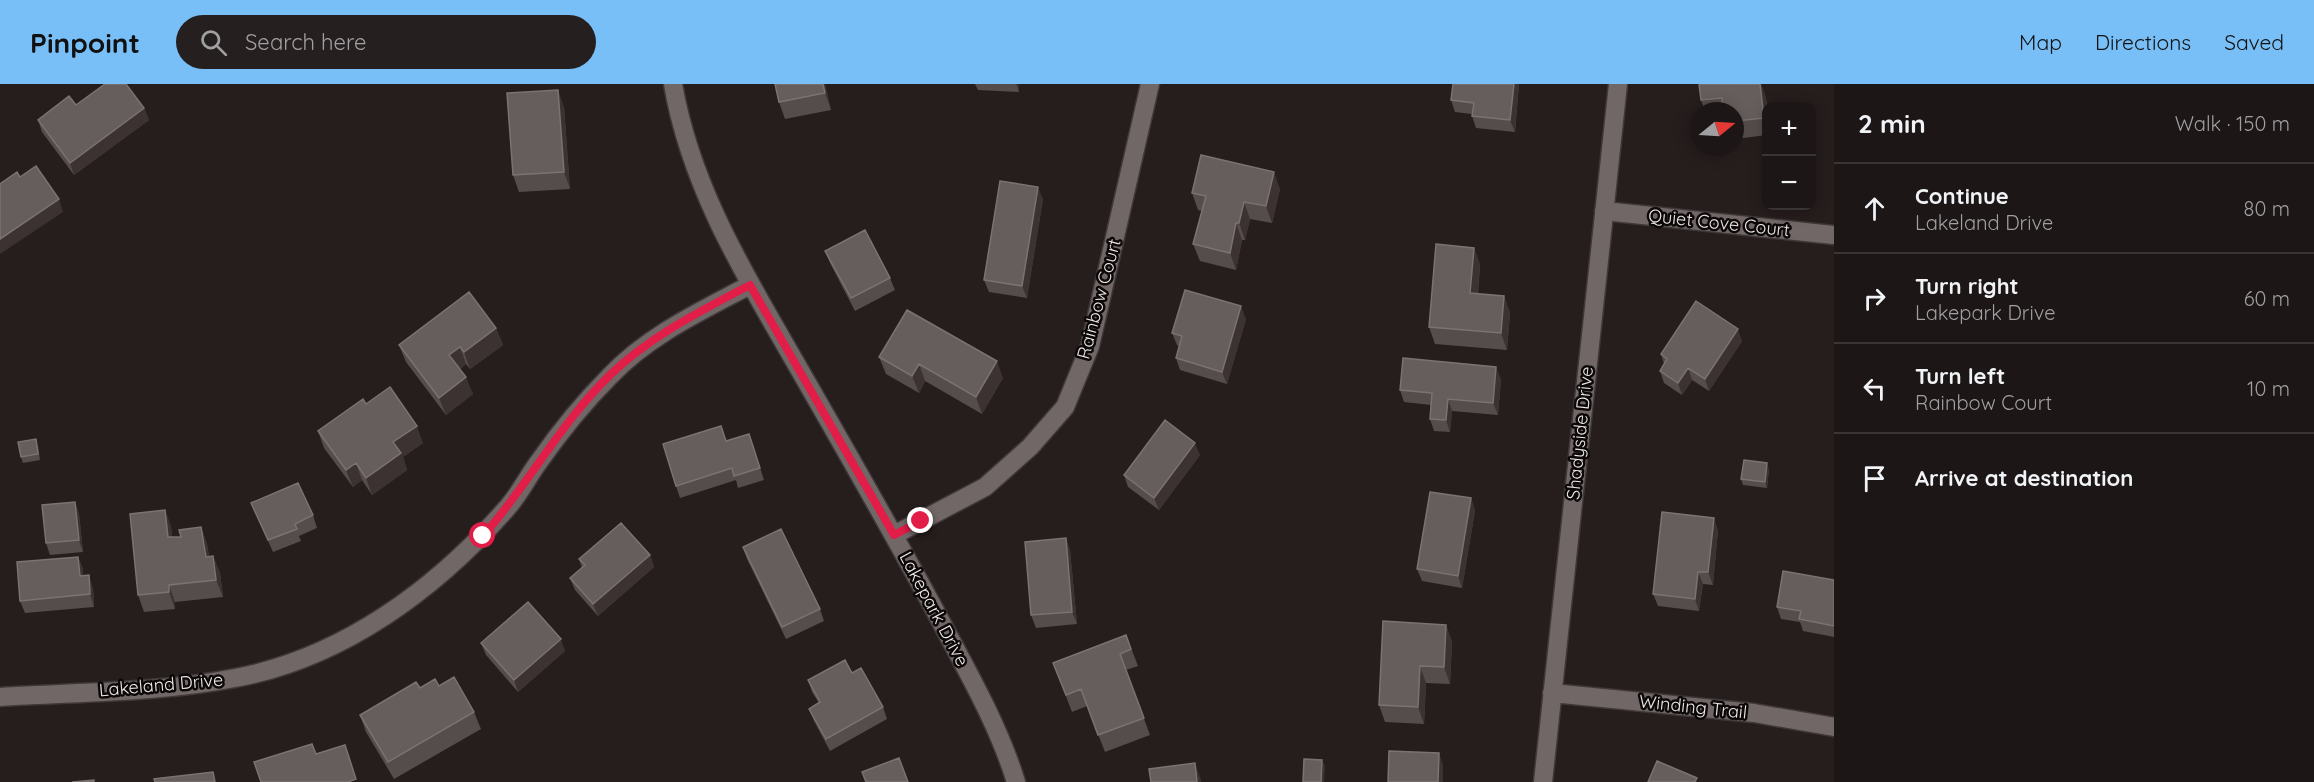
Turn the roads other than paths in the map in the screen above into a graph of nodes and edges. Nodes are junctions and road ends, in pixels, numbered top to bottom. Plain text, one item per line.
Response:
1 (673, 84) edge
2 (1150, 84) edge
3 (1618, 84) edge
4 (1604, 211) junction
5 (1834, 235) edge
6 (750, 285) junction
7 (894, 535) junction
8 (1552, 693) junction
9 (0, 697) edge
10 (1834, 727) edge
11 (1016, 782) edge
12 (1543, 782) edge

1 - 6 street, Lakepark Drive
2 - 7 street, Rainbow Court
3 - 4 street, Shadyside Drive
4 - 5 street, Quiet Cove Court
4 - 8 street, Shadyside Drive
6 - 7 street, Lakepark Drive
6 - 9 street, Lakeland Drive
7 - 11 street, Lakepark Drive
8 - 10 street, Winding Trail
8 - 12 street, Shadyside Drive

